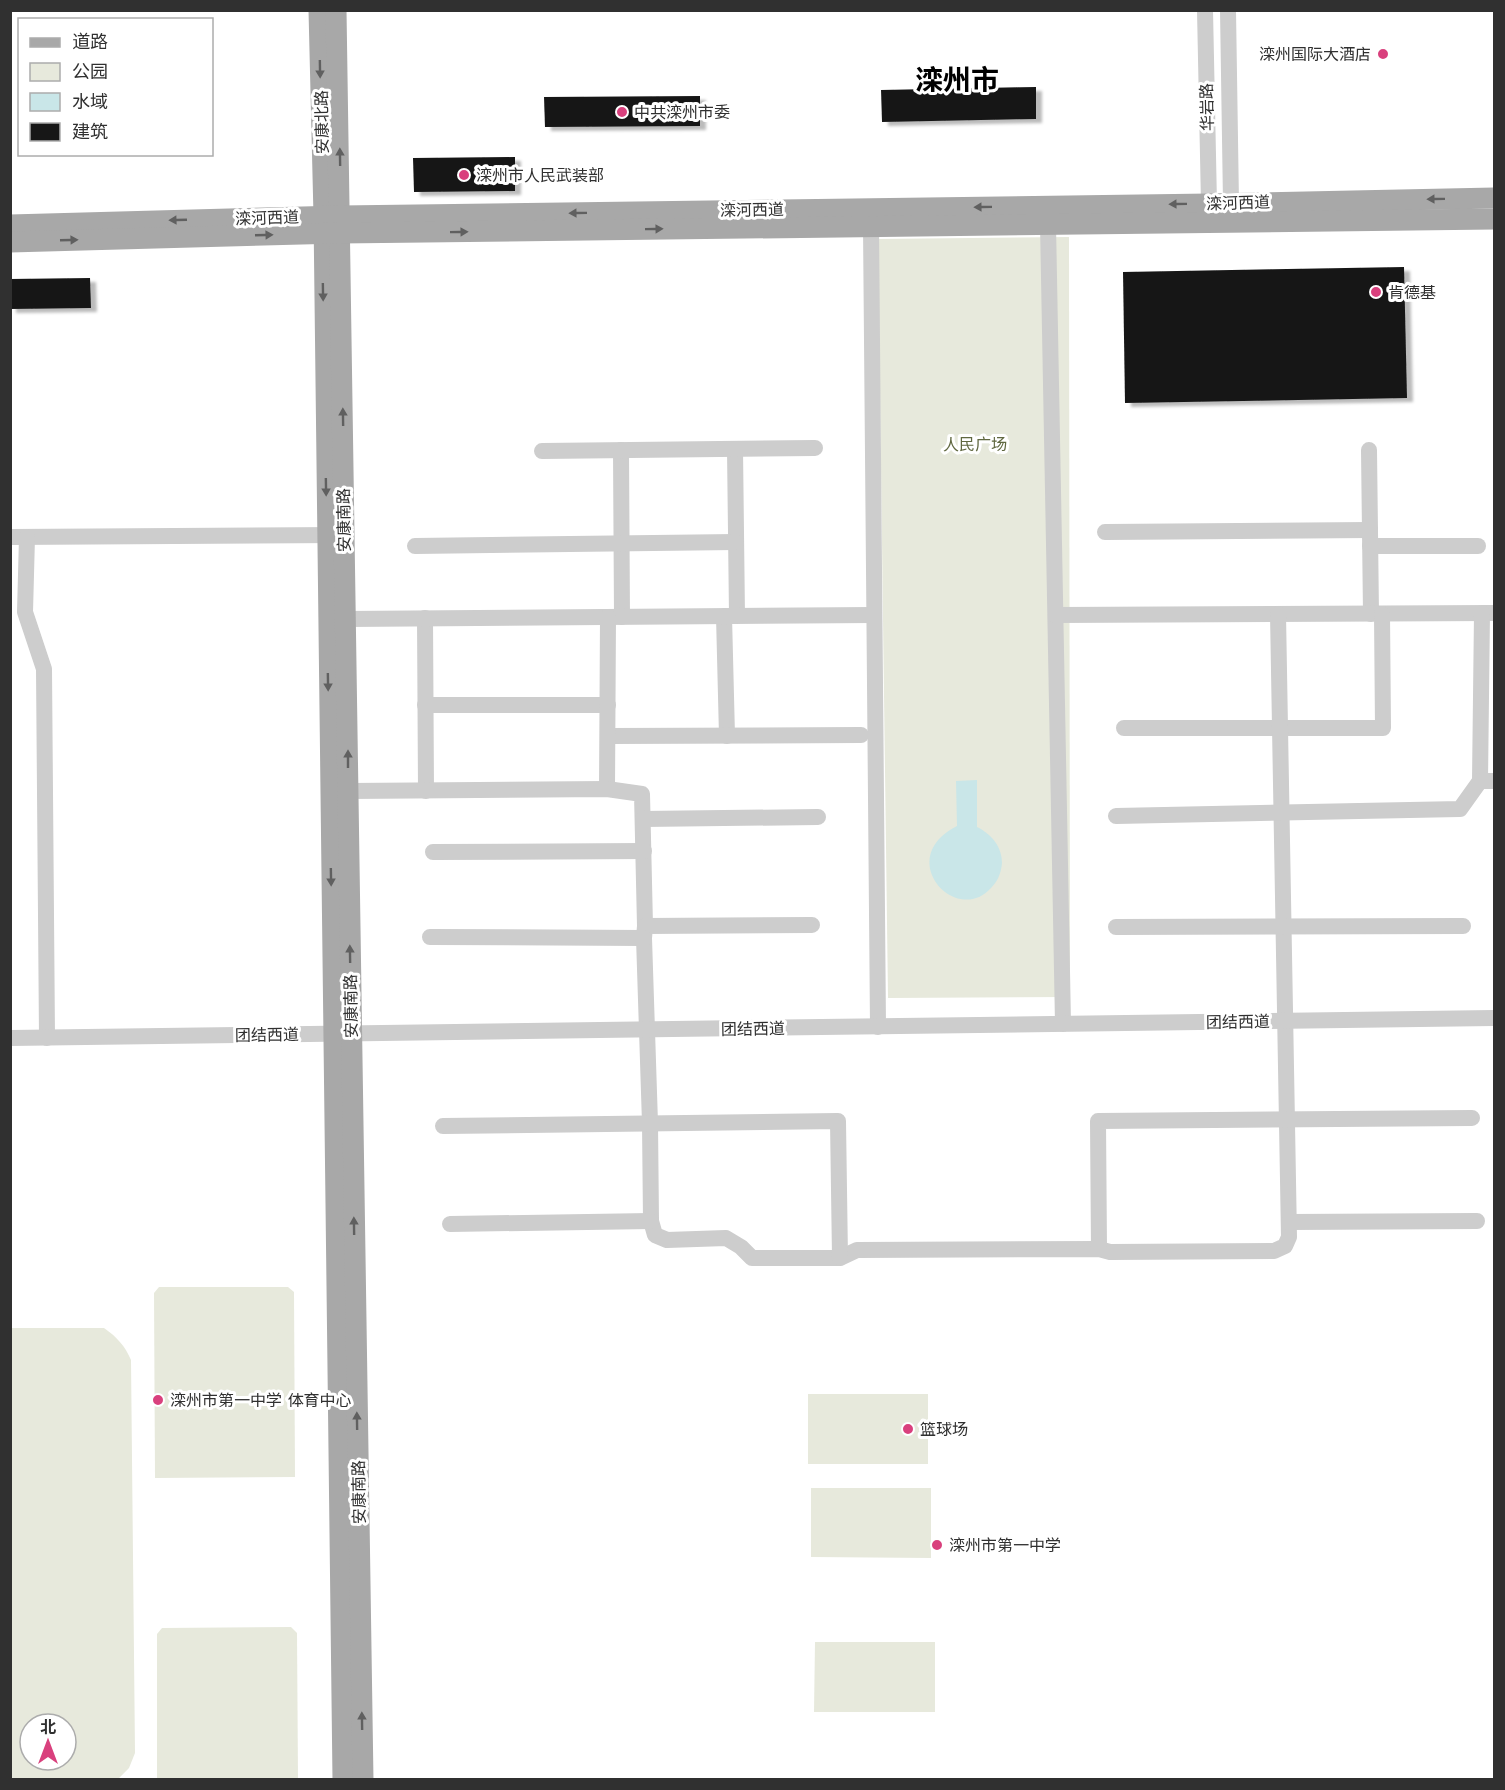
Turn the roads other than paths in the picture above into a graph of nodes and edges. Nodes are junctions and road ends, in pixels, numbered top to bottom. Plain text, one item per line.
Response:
1 (319, 10) edge
2 (336, 10) edge
3 (1205, 10) edge
4 (1228, 10) edge
5 (1494, 198) edge
6 (1231, 202) junction
7 (1209, 204) junction
8 (1494, 219) edge
9 (1048, 224) junction
10 (10, 225) edge
11 (332, 225) junction
12 (871, 226) junction
13 (10, 242) edge
14 (815, 448) dead end
15 (735, 449) junction
16 (621, 450) junction
17 (1369, 450) dead end
18 (542, 451) dead end
19 (1105, 532) dead end
20 (335, 535) junction
21 (19, 537) edge
22 (1370, 538) junction
23 (736, 542) junction
24 (622, 544) junction
25 (415, 546) dead end
26 (1478, 546) dead end
27 (1488, 613) edge
28 (1278, 614) junction
29 (1376, 614) junction
30 (874, 615) junction
31 (1056, 615) junction
32 (730, 616) junction
33 (615, 617) junction
34 (425, 618) junction
35 (347, 619) junction
36 (425, 705) junction
37 (608, 705) junction
38 (1124, 729) dead end
39 (1280, 729) junction
40 (861, 735) dead end
41 (608, 736) junction
42 (727, 736) junction
43 (1487, 781) edge
44 (608, 789) junction
45 (349, 791) junction
46 (426, 791) junction
47 (1281, 814) junction
48 (1116, 816) dead end
49 (818, 817) dead end
50 (644, 819) junction
51 (644, 851) junction
52 (433, 852) dead end
53 (812, 925) dead end
54 (1284, 926) junction
55 (1463, 926) dead end
56 (1116, 927) dead end
57 (644, 932) junction
58 (430, 937) dead end
59 (1494, 1018) edge
60 (1285, 1021) junction
61 (1063, 1024) junction
62 (878, 1027) junction
63 (646, 1031) junction
64 (342, 1034) junction
65 (10, 1038) edge
66 (47, 1038) junction
67 (1472, 1118) dead end
68 (1287, 1120) junction
69 (650, 1123) junction
70 (443, 1125) dead end
71 (651, 1221) junction
72 (1476, 1221) dead end
73 (1289, 1222) junction
74 (450, 1224) dead end
75 (1099, 1249) junction
76 (840, 1258) junction
77 (343, 1779) edge
78 (363, 1779) edge

1 -> 11 main road, 安康北路
11 -> 2 main road, 安康北路
3 - 7 street, 华岩路
4 - 6 street, 华岩路
5 -> 6 main road, 滦河西道
6 - 7 main road, 滦河西道
7 -> 11 main road, 滦河西道
8 - 9 main road, 滦河西道
9 - 12 main road, 滦河西道
9 - 31 street
11 -> 10 main road, 滦河西道
11 -> 12 main road, 滦河西道
13 -> 11 main road, 滦河西道
11 - 20 main road, 安康南路
12 - 30 street
14 - 15 street
15 - 16 street
15 - 23 street
16 - 18 street
16 - 24 street
17 - 22 street
19 - 22 street
20 - 21 street
20 - 35 main road, 安康南路
20 -> 64 main road, 安康南路
21 - 66 street
22 - 26 street
22 - 29 street
23 - 24 street
23 - 32 street
24 - 25 street
24 - 33 street
27 - 29 street
27 - 43 street
28 - 29 street
28 - 31 street
28 - 39 street
29 - 39 street
30 - 32 street
30 - 62 street
31 - 61 street
32 - 33 street
32 - 42 street
33 - 34 street
33 - 37 street
34 - 35 street
34 - 36 street
45 -> 35 main road, 安康南路
36 - 37 street
36 - 46 street
37 - 41 street
38 - 39 street
39 - 47 street
40 - 42 street
41 - 42 street
41 - 44 street
43 - 47 street
44 - 46 street
44 - 50 street
45 - 46 street
64 -> 45 main road, 安康南路
47 - 48 street
47 - 54 street
49 - 50 street
50 - 51 street
51 - 52 street
51 - 57 street
53 - 57 street
54 - 55 street
54 - 56 street
54 - 60 street
57 - 58 street
57 - 63 street
59 - 60 street, 团结西道
60 - 61 street, 团结西道
60 - 68 street
61 - 62 street, 团结西道
62 - 63 street, 团结西道
63 - 64 street, 团结西道
63 - 69 street
64 - 66 street, 团结西道
64 - 77 main road, 安康南路
78 -> 64 main road, 安康南路
65 - 66 street, 团结西道
67 - 68 street
68 - 73 street
68 - 75 street
69 - 70 street
69 - 71 street
69 - 76 street
71 - 74 street
71 - 76 street
72 - 73 street
73 - 75 street
75 - 76 street

